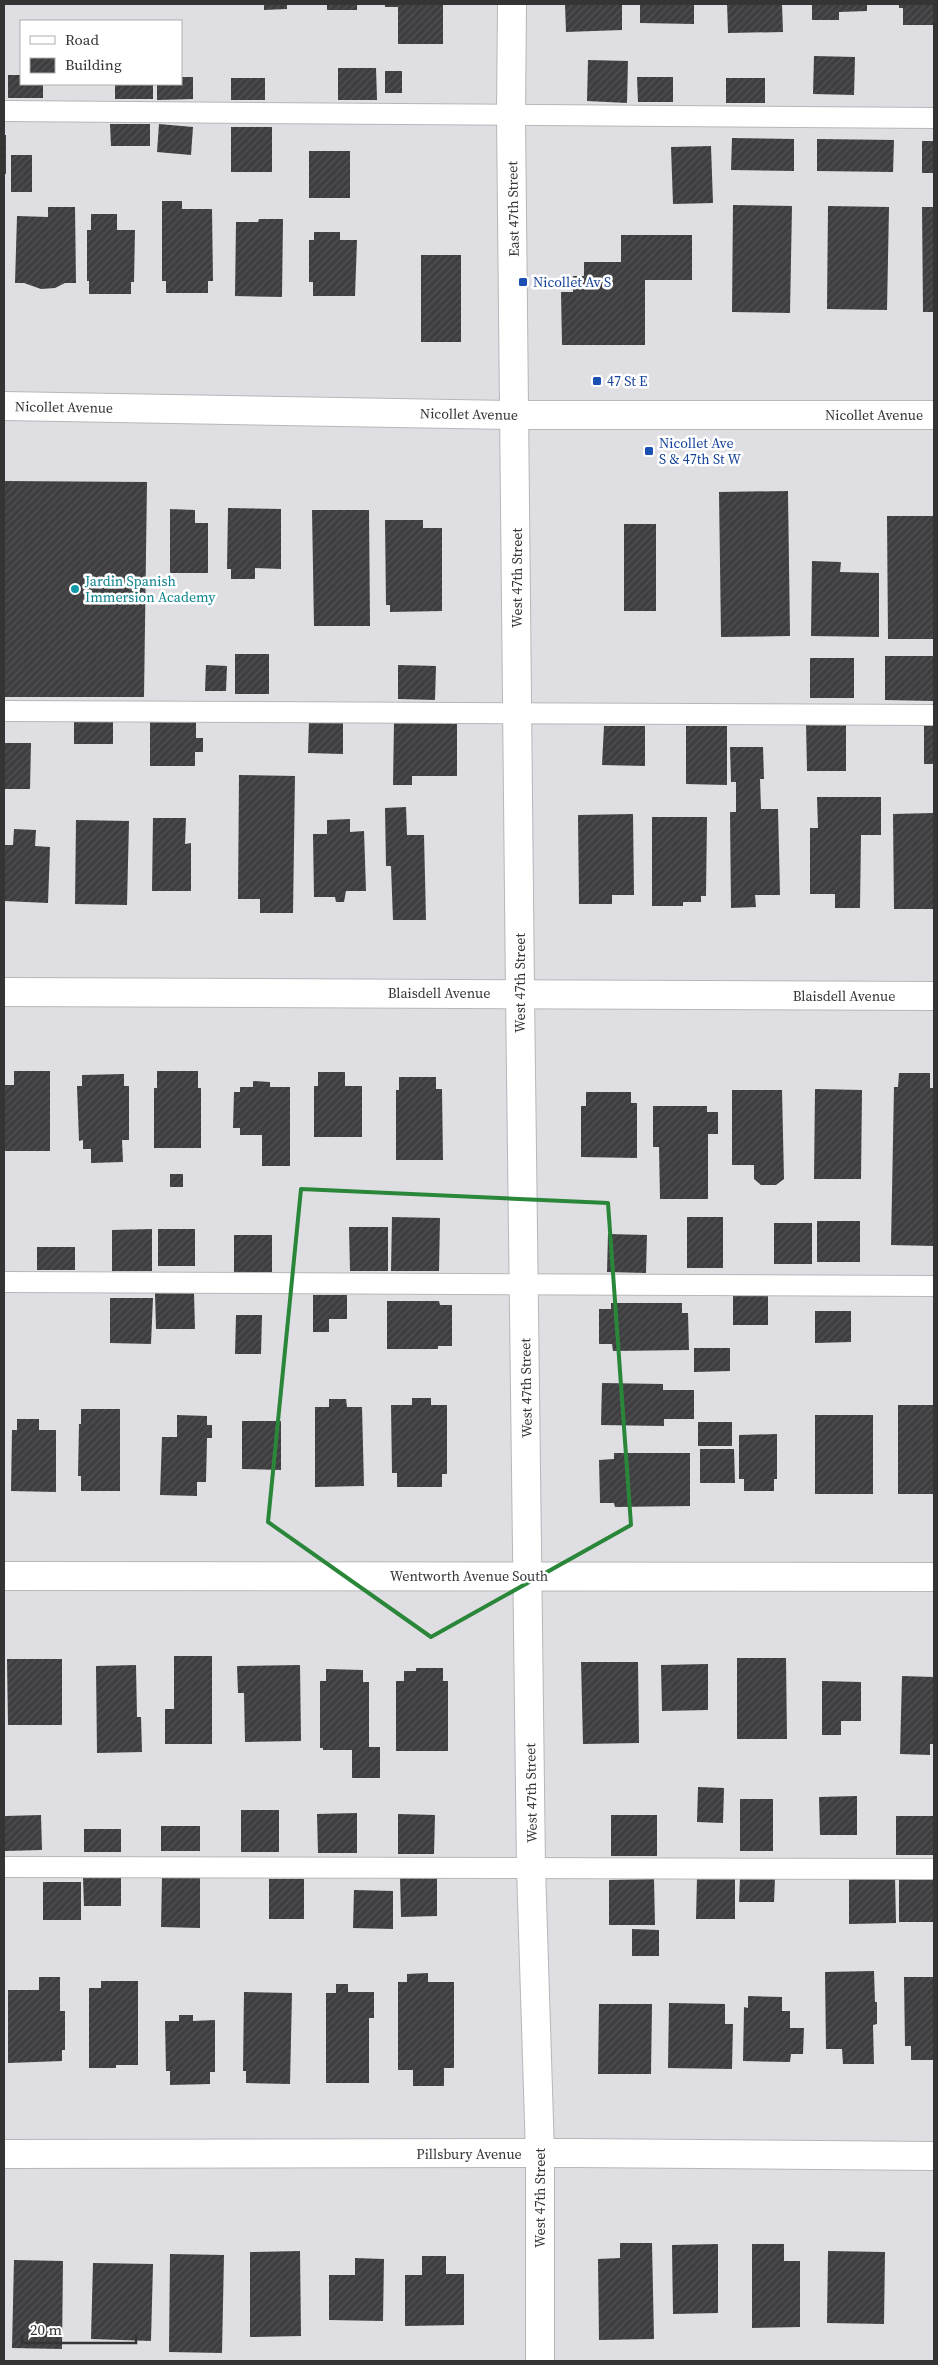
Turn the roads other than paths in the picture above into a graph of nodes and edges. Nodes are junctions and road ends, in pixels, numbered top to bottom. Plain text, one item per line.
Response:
1 (512, 4) edge
2 (4, 111) edge
3 (511, 115) junction
4 (934, 118) edge
5 (4, 406) edge
6 (516, 415) junction
7 (934, 415) edge
8 (4, 711) edge
9 (518, 713) junction
10 (934, 716) edge
11 (4, 992) edge
12 (520, 993) junction
13 (934, 996) edge
14 (4, 1282) edge
15 (524, 1285) junction
16 (934, 1286) edge
17 (4, 1576) edge
18 (528, 1576) junction
19 (934, 1577) edge
20 (4, 1867) edge
21 (532, 1868) junction
22 (934, 1869) edge
23 (540, 2153) junction
24 (4, 2154) edge
25 (934, 2156) edge
26 (540, 2361) edge

1 - 3 street, East 47th Street
2 - 3 lane
3 - 4 lane
3 - 6 street, East 47th Street
5 - 6 street, Nicollet Avenue
6 - 7 street, Nicollet Avenue
6 - 9 street, West 47th Street
8 - 9 lane
9 - 10 lane
9 - 12 street, West 47th Street
11 - 12 street, Blaisdell Avenue
12 - 13 street, Blaisdell Avenue
12 - 15 street, West 47th Street
14 - 15 lane
15 - 16 lane
15 - 18 street, West 47th Street
17 - 18 street, Wentworth Avenue South
18 - 19 street, Wentworth Avenue South
18 - 21 street, West 47th Street
20 - 21 lane
21 - 22 lane
21 - 23 street, West 47th Street
23 - 24 street, Pillsbury Avenue
23 - 25 street, Pillsbury Avenue
23 - 26 street, West 47th Street

